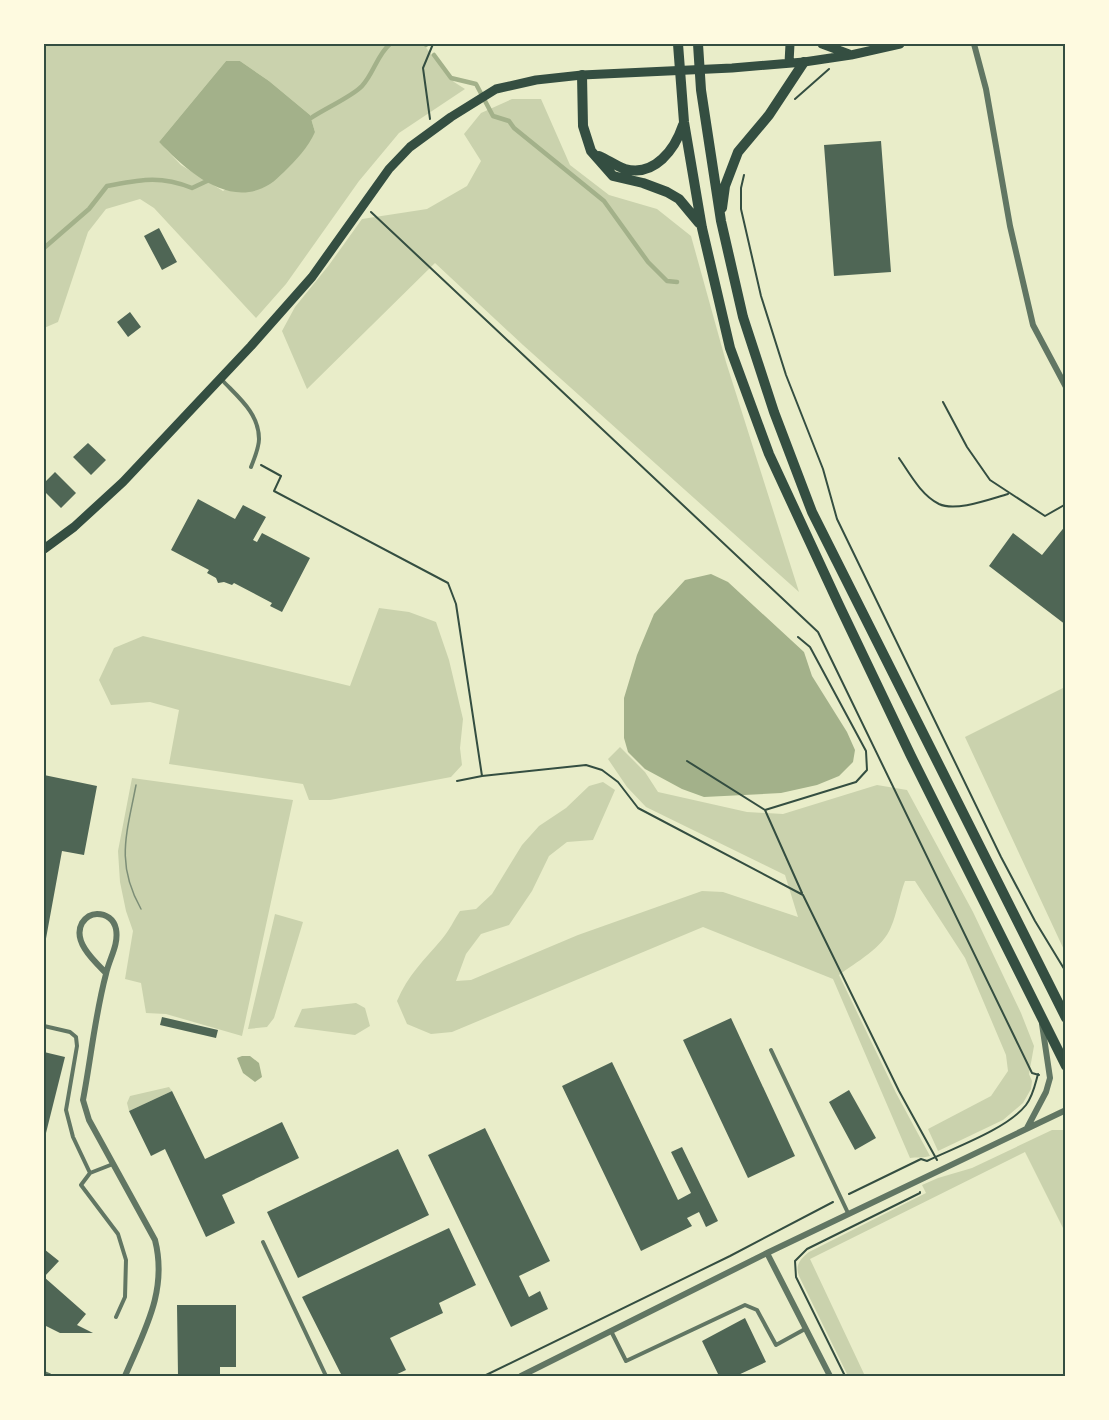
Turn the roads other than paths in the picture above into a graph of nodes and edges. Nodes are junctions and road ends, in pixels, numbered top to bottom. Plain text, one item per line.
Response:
1 (698, 44) edge
2 (790, 44) edge
3 (822, 44) edge
4 (900, 44) edge
5 (974, 44) edge
6 (678, 45) edge
7 (851, 55) junction
8 (804, 62) junction
9 (789, 63) junction
10 (582, 75) junction
11 (684, 122) junction
12 (591, 151) junction
13 (721, 220) junction
14 (702, 228) junction
15 (220, 378) junction
16 (1065, 387) edge
17 (251, 467) dead end
18 (44, 549) edge
19 (106, 973) junction
20 (1065, 1018) edge
21 (1042, 1021) junction
22 (44, 1026) edge
23 (771, 1050) dead end
24 (1065, 1066) edge
25 (1065, 1110) edge
26 (1027, 1129) junction
27 (113, 1164) junction
28 (90, 1173) junction
29 (848, 1213) junction
30 (263, 1242) dead end
31 (766, 1253) junction
32 (116, 1317) dead end
33 (805, 1329) junction
34 (611, 1331) junction
35 (536, 1373) edge
36 (44, 1374) edge
37 (49, 1377) edge
38 (125, 1377) edge
39 (326, 1377) edge
40 (521, 1377) edge
41 (830, 1377) edge

1 - 13 main road
2 - 9 main road
3 - 7 main road
4 - 7 main road
5 - 16 street
6 - 11 main road
7 - 8 main road
8 - 9 main road
8 - 13 main road
9 - 10 main road
10 - 12 main road
10 - 15 main road
11 - 12 main road
11 - 14 main road
12 - 14 main road
13 - 20 main road
14 - 21 main road
15 - 17 lane
15 - 18 main road
19 - 19 street
19 - 27 street
21 - 24 main road
21 - 26 street
22 - 28 lane
23 - 29 lane
25 - 26 street
26 - 29 street
27 - 28 lane
27 - 38 street
28 - 32 lane
29 - 31 street
30 - 39 lane
31 - 33 street
31 - 34 street
33 - 34 lane
33 - 41 street
34 - 35 street
35 - 40 street
36 - 37 street

